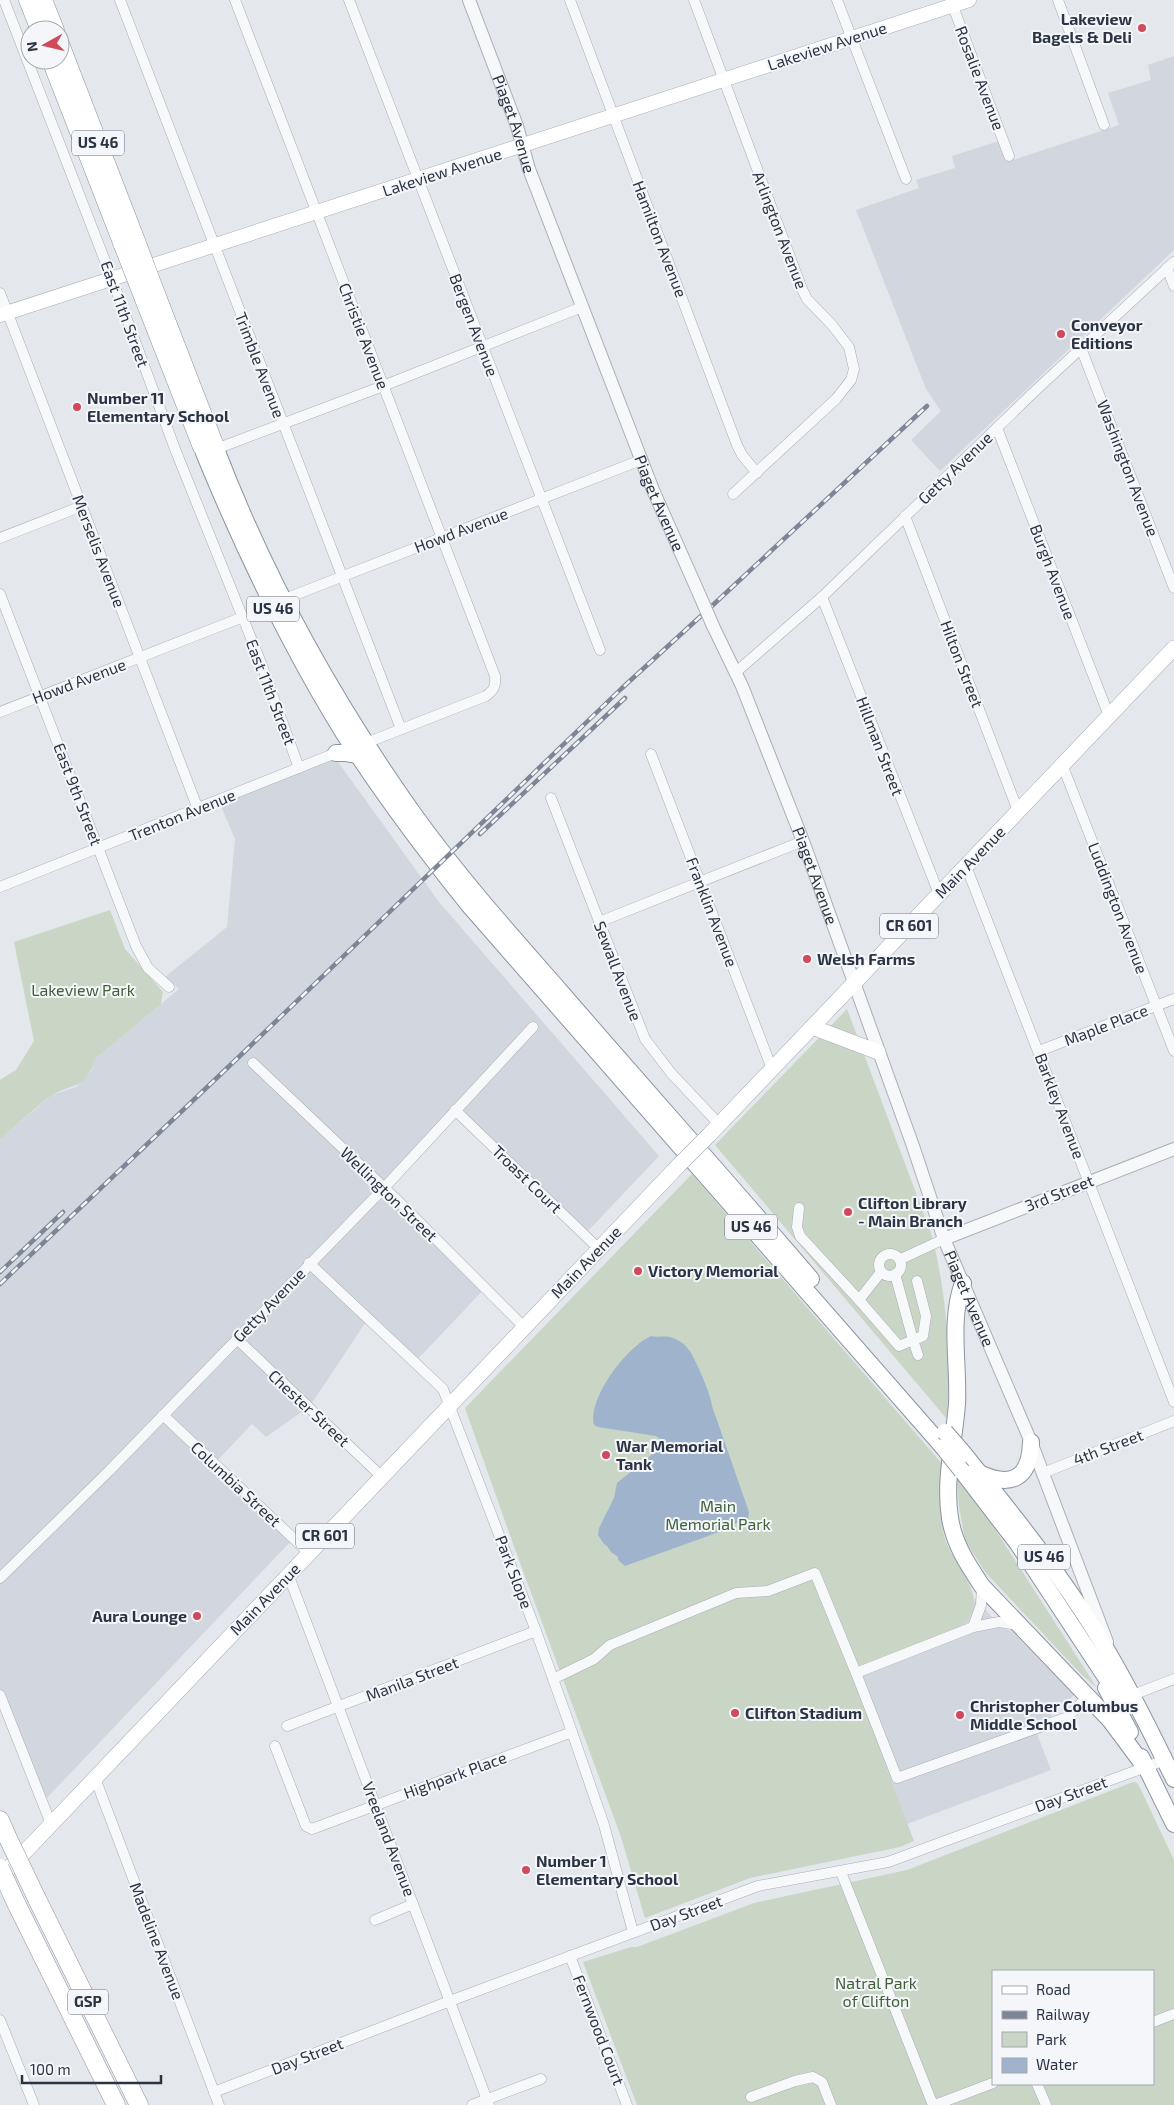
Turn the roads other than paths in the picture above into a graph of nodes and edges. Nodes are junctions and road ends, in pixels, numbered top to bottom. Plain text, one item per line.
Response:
1 (4, 0) edge
2 (28, 0) edge
3 (43, 0) edge
4 (120, 0) edge
5 (235, 0) edge
6 (349, 0) edge
7 (469, 0) edge
8 (570, 0) edge
9 (694, 0) edge
10 (837, 0) edge
11 (969, 0) edge
12 (1058, 0) edge
13 (951, 3) edge
14 (36, 20) edge
15 (51, 20) edge
16 (851, 38) junction
17 (56, 70) edge
18 (69, 70) edge
19 (724, 80) junction
20 (613, 116) junction
21 (1104, 125) dead end
22 (522, 145) junction
23 (1009, 156) dead end
24 (418, 179) junction
25 (906, 179) dead end
26 (317, 212) junction
27 (129, 243) junction
28 (214, 246) junction
29 (1171, 265) edge
30 (112, 279) junction
31 (1174, 286) edge
32 (0, 293) edge
33 (582, 307) junction
34 (4, 314) edge
35 (482, 347) junction
36 (1081, 348) junction
37 (383, 386) junction
38 (283, 424) junction
39 (997, 428) junction
40 (210, 451) junction
41 (641, 460) junction
42 (757, 473) junction
43 (733, 494) dead end
44 (541, 499) junction
45 (82, 506) junction
46 (905, 516) junction
47 (0, 538) edge
48 (441, 538) junction
49 (342, 576) junction
50 (1174, 588) edge
51 (0, 594) edge
52 (822, 597) junction
53 (282, 600) junction
54 (243, 618) junction
55 (1174, 648) edge
56 (600, 650) dead end
57 (140, 658) junction
58 (736, 673) junction
59 (40, 696) junction
60 (0, 712) edge
61 (1109, 716) junction
62 (402, 729) junction
63 (362, 749) junction
64 (336, 753) joint
65 (651, 754) dead end
66 (1062, 764) junction
67 (299, 768) junction
68 (551, 798) dead end
69 (198, 809) junction
70 (1018, 811) junction
71 (803, 841) junction
72 (99, 849) junction
73 (966, 866) junction
74 (700, 882) junction
75 (0, 886) edge
76 (939, 894) junction
77 (599, 922) junction
78 (854, 984) junction
79 (169, 987) dead end
80 (1174, 999) edge
81 (1156, 1006) junction
82 (533, 1027) dead end
83 (812, 1027) junction
84 (1039, 1051) junction
85 (878, 1052) junction
86 (1174, 1052) edge
87 (253, 1063) dead end
88 (772, 1069) junction
89 (455, 1110) junction
90 (714, 1130) junction
91 (1174, 1149) edge
92 (1089, 1182) junction
93 (384, 1188) junction
94 (799, 1208) dead end
95 (944, 1239) junction
96 (599, 1248) junction
97 (901, 1259) junction
98 (309, 1263) junction
99 (881, 1272) junction
100 (895, 1274) junction
101 (917, 1280) dead end
102 (960, 1291) junction
103 (860, 1300) junction
104 (524, 1327) junction
105 (237, 1339) junction
106 (913, 1340) junction
107 (918, 1355) dead end
108 (1174, 1402) edge
109 (450, 1404) junction
110 (163, 1416) junction
111 (1174, 1422) edge
112 (944, 1440) junction
113 (1031, 1442) junction
114 (979, 1473) junction
115 (1043, 1473) junction
116 (381, 1476) junction
117 (309, 1553) junction
118 (288, 1574) junction
119 (0, 1578) edge
120 (982, 1586) junction
121 (1019, 1625) junction
122 (973, 1627) junction
123 (536, 1631) junction
124 (1079, 1640) junction
125 (1115, 1666) junction
126 (856, 1672) junction
127 (553, 1679) junction
128 (1174, 1679) edge
129 (0, 1695) edge
130 (1133, 1695) junction
131 (1088, 1696) junction
132 (339, 1706) junction
133 (288, 1726) dead end
134 (572, 1732) junction
135 (275, 1746) dead end
136 (1165, 1760) junction
137 (1145, 1767) junction
138 (95, 1778) junction
139 (1174, 1779) edge
140 (376, 1805) junction
141 (51, 1824) junction
142 (1174, 1824) edge
143 (3, 1827) edge
144 (0, 1868) edge
145 (841, 1872) junction
146 (0, 1878) edge
147 (414, 1904) junction
148 (375, 1920) dead end
149 (633, 1932) junction
150 (570, 1956) junction
151 (450, 2001) junction
152 (1174, 2014) edge
153 (0, 2020) edge
154 (1154, 2022) edge
155 (541, 2079) dead end
156 (992, 2083) edge
157 (1037, 2085) edge
158 (214, 2092) junction
159 (751, 2097) dead end
160 (488, 2102) edge
161 (34, 2105) edge
162 (116, 2105) edge
163 (139, 2105) edge
164 (219, 2105) edge
165 (472, 2105) edge
166 (628, 2105) edge
167 (832, 2105) edge
168 (934, 2105) edge
169 (1046, 2105) edge

1 - 30 street, East 11th Street
2 - 14 highway
3 - 15 highway
4 - 28 street, Trimble Avenue
5 - 26 street, Christie Avenue
6 - 24 street, Bergen Avenue
7 - 22 street, Piaget Avenue
8 - 20 street, Hamilton Avenue
9 - 19 street, Arlington Avenue
10 - 16 street
11 - 13 main road, Lakeview Avenue
12 - 21 street
13 - 16 main road, Lakeview Avenue
13 - 23 street, Rosalie Avenue
16 - 19 main road, Lakeview Avenue
16 - 25 street
17 - 27 highway, US 46
18 - 27 highway, US 46
19 - 20 main road, Lakeview Avenue
19 - 42 street, Arlington Avenue
20 - 22 main road, Lakeview Avenue
20 - 42 street, Hamilton Avenue
22 - 24 main road, Lakeview Avenue
22 - 33 street, Piaget Avenue
24 - 26 main road, Lakeview Avenue
24 - 35 street, Bergen Avenue
26 - 28 main road, Lakeview Avenue
26 - 37 street, Christie Avenue
27 - 40 highway, US 46, bridge
28 - 30 main road, Lakeview Avenue
28 - 38 street, Trimble Avenue
29 - 31 street
29 - 36 street, Getty Avenue
30 - 34 main road, Lakeview Avenue
30 - 54 street, East 11th Street
32 - 34 street, Merselis Avenue
33 - 35 street
33 - 41 street, Piaget Avenue
34 - 45 street, Merselis Avenue
35 - 37 street
35 - 44 street, Bergen Avenue
36 - 39 street, Getty Avenue
36 - 50 street, Washington Avenue
37 - 38 street
37 - 48 street, Christie Avenue
38 - 40 street
38 - 49 street, Trimble Avenue
39 - 46 street, Getty Avenue
39 - 61 street, Burgh Avenue
40 - 53 highway, US 46
40 - 63 highway, US 46
41 - 44 street, Howd Avenue
41 - 58 street, Piaget Avenue, bridge
42 - 43 street, Arlington Avenue
44 - 48 street, Howd Avenue
44 - 56 street, Bergen Avenue
45 - 47 street
45 - 57 street, Merselis Avenue
46 - 52 street, Getty Avenue
46 - 70 street, Hilton Street
48 - 49 street, Howd Avenue
48 - 62 street, Christie Avenue
49 - 53 street, Howd Avenue
49 - 62 street, Trimble Avenue
51 - 59 street, East 9th Street
52 - 58 street, Getty Avenue
52 - 76 street, Hillman Street
53 - 63 highway, US 46
54 - 57 street, Howd Avenue
54 - 67 street, East 11th Street
55 - 61 main road, Main Avenue / CR 601
57 - 59 street, Howd Avenue
57 - 69 street, Merselis Avenue
58 - 71 street, Piaget Avenue
59 - 60 street, Howd Avenue
59 - 72 street, East 9th Street
61 - 66 main road, Main Avenue / CR 601
62 - 63 street
63 - 64 highway
63 - 112 highway, US 46
64 - 67 street, Trenton Avenue
65 - 74 street, Franklin Avenue
66 - 70 main road, Main Avenue / CR 601
66 - 81 street, Luddington Avenue
67 - 69 street, Trenton Avenue
68 - 77 street, Sewall Avenue
69 - 72 street, Trenton Avenue
70 - 73 main road, Main Avenue / CR 601
71 - 74 street
71 - 78 street, Piaget Avenue
72 - 75 street, Trenton Avenue
72 - 79 street, East 9th Street
73 - 76 main road, Main Avenue / CR 601
73 - 84 street, Barkley Avenue
74 - 77 street
74 - 88 street, Franklin Avenue
76 - 78 main road, Main Avenue / CR 601
77 - 90 street, Sewall Avenue
78 - 83 main road, Main Avenue / CR 601
78 - 85 street, Piaget Avenue
80 - 81 street, Maple Place
81 - 84 street, Maple Place
81 - 86 street, Luddington Avenue
82 - 89 street, Getty Avenue
83 - 85 main road
83 - 88 main road, Main Avenue / CR 601
84 - 92 street, Barkley Avenue
85 - 95 street, Piaget Avenue
87 - 93 street, Wellington Street
88 - 90 main road, Main Avenue / CR 601
89 - 93 street, Getty Avenue
89 - 96 street, Troast Court
90 - 96 main road, Main Avenue / CR 601, bridge
91 - 92 street, 3rd Street
92 - 95 street, 3rd Street
92 - 108 street, Barkley Avenue
93 - 98 street, Getty Avenue
93 - 104 street, Wellington Street
94 - 103 street
95 - 97 street
95 - 102 street, Piaget Avenue
96 - 104 main road, Main Avenue / CR 601
97 - 99 street
97 - 100 street
98 - 105 street, Getty Avenue
98 - 109 street, Park Slope
99 - 100 street
99 - 103 street
100 - 106 street
101 - 106 street
102 - 113 street, Piaget Avenue
102 - 120 highway
103 - 106 street
104 - 109 main road, Main Avenue / CR 601
105 - 110 street, Getty Avenue
105 - 116 street, Chester Street
106 - 107 street
109 - 116 main road, Main Avenue / CR 601
109 - 123 street, Park Slope
110 - 117 street, Columbia Street
110 - 119 street, Getty Avenue
111 - 115 street, 4th Street
112 - 114 highway, US 46, bridge
112 - 124 highway, US 46, bridge
113 - 114 highway
113 - 115 street, Piaget Avenue
114 - 125 highway, US 46
115 - 125 street, Piaget Avenue
116 - 117 main road, Main Avenue / CR 601
117 - 118 main road, Main Avenue / CR 601
118 - 132 street, Vreeland Avenue
118 - 138 main road, Main Avenue / CR 601
120 - 121 highway
120 - 122 street
121 - 122 street
121 - 131 highway
122 - 126 street
123 - 127 street, Park Slope
123 - 132 street, Manila Street
124 - 130 highway
124 - 137 highway, US 46
125 - 130 highway, Piaget Avenue / US 46
126 - 127 street
126 - 131 street
127 - 134 street, Park Slope
128 - 130 street
129 - 141 street
130 - 136 highway, Piaget Avenue / US 46
131 - 137 highway
132 - 133 street, Manila Street
132 - 140 street, Vreeland Avenue
134 - 140 street, Highpark Place
134 - 149 street, Park Slope
135 - 140 street, Highpark Place
136 - 137 street, Day Street
136 - 139 highway, Piaget Avenue / US 46
137 - 142 highway, US 46
137 - 145 street, Day Street
138 - 141 main road, Main Avenue / CR 601
138 - 158 street, Madeline Avenue
140 - 147 street, Vreeland Avenue
141 - 146 main road, Main Avenue / CR 601
143 - 163 highway, GSP, bridge
144 - 162 highway, GSP, bridge
145 - 149 street, Day Street
145 - 168 street
147 - 148 street
147 - 151 street, Vreeland Avenue
149 - 150 street, Day Street
150 - 151 street, Day Street
150 - 166 street, Fernwood Court
151 - 158 street, Day Street
151 - 160 street, Vreeland Avenue
152 - 154 street
153 - 161 street
155 - 160 street
156 - 168 street
157 - 169 street
158 - 164 street, Madeline Avenue
159 - 167 street
160 - 165 street

